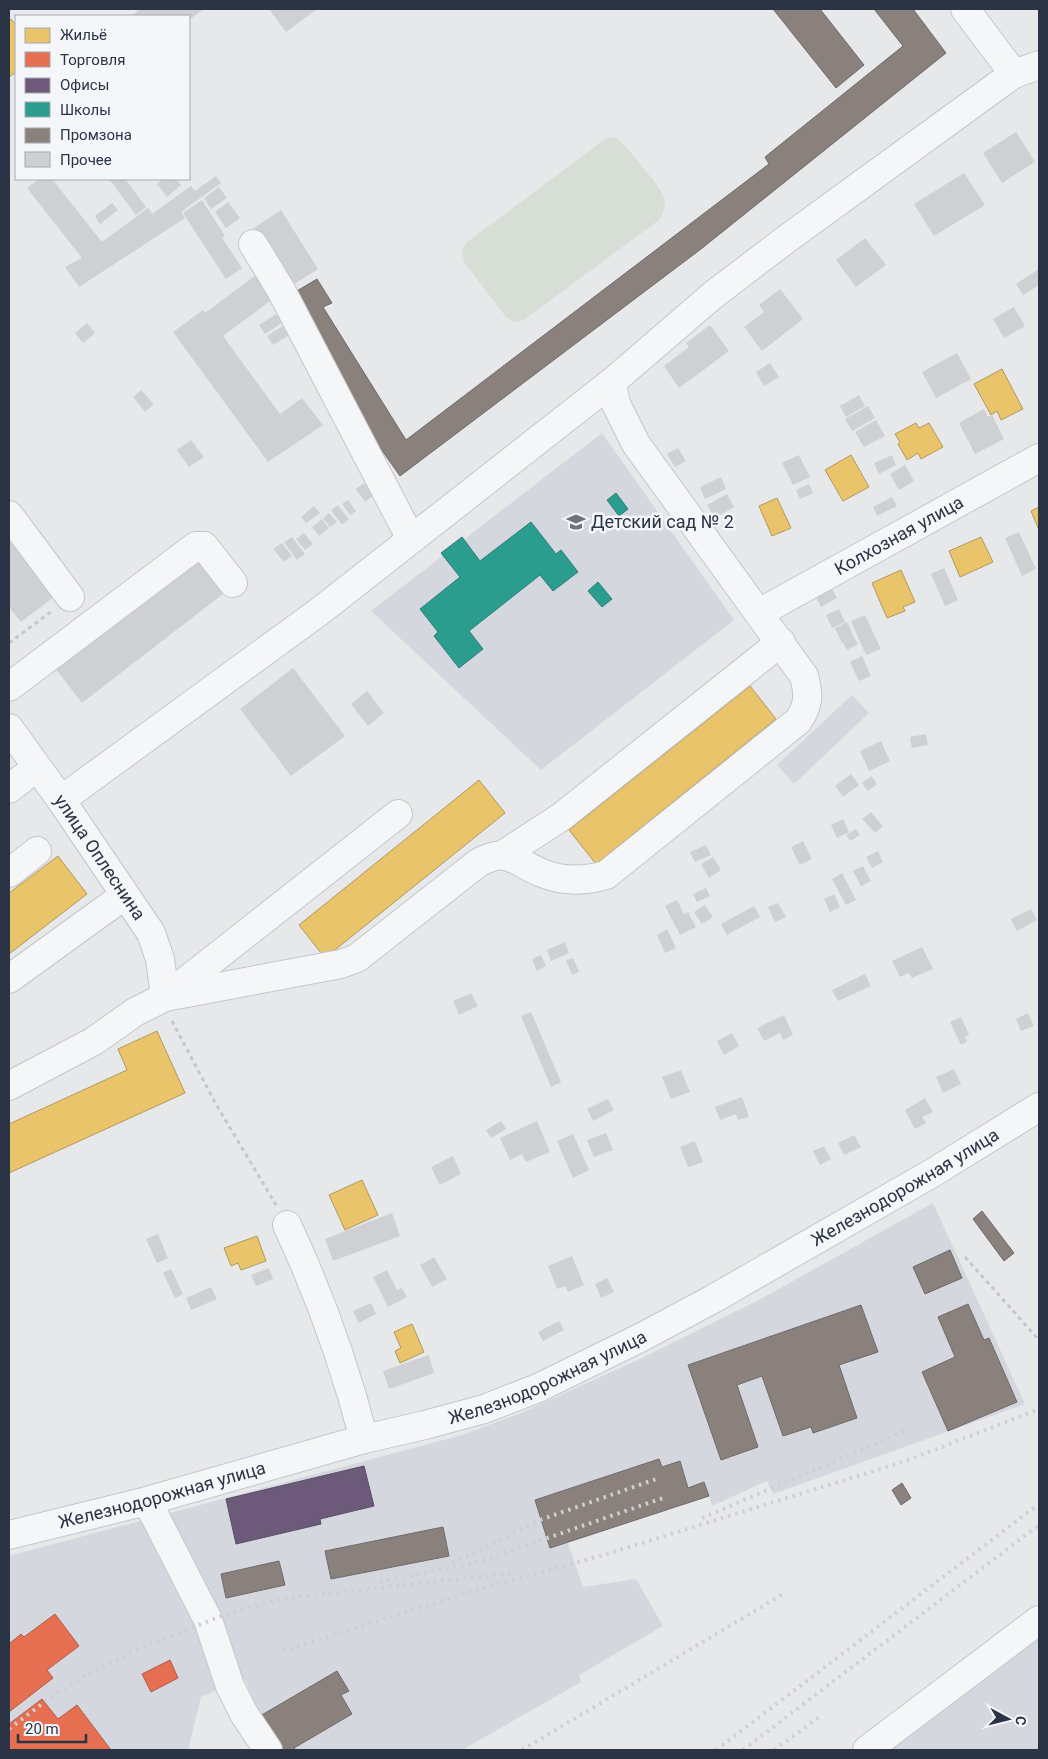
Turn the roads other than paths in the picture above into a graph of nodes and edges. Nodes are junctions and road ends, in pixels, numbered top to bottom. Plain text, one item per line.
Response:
1 (965, 9) edge
2 (1039, 65) edge
3 (1014, 74) junction
4 (253, 244) dead end
5 (612, 382) junction
6 (1039, 458) edge
7 (9, 515) edge
8 (411, 539) junction
9 (233, 583) dead end
10 (70, 597) road end
11 (759, 613) junction
12 (781, 642) junction
13 (9, 687) edge
14 (9, 728) edge
15 (37, 767) junction
16 (9, 789) edge
17 (61, 800) junction
18 (398, 814) dead end
19 (37, 851) dead end
20 (504, 854) junction
21 (9, 873) edge
22 (125, 895) junction
23 (9, 979) edge
24 (165, 997) junction
25 (9, 1086) edge
26 (1039, 1107) edge
27 (287, 1225) road end
28 (364, 1439) junction
29 (147, 1500) junction
30 (9, 1535) edge
31 (1039, 1620) edge
32 (268, 1750) edge
33 (867, 1750) edge

1 - 3 street
2 - 3 street
3 - 5 street
4 - 8 street
5 - 8 street
5 - 11 street
6 - 11 street, Колхозная улица
7 - 10 street
8 - 17 street
9 - 13 street
11 - 12 street
12 - 20 street
12 - 20 street
14 - 15 street, улица Оплеснина
15 - 16 street
15 - 17 street, улица Оплеснина
17 - 22 street, улица Оплеснина
18 - 24 street
19 - 21 street
20 - 24 street
22 - 23 street
22 - 24 street, улица Оплеснина
24 - 25 street
26 - 28 street, Железнодорожная улица
27 - 28 street
28 - 29 street, Железнодорожная улица
29 - 30 street, Железнодорожная улица
29 - 32 street
31 - 33 street

